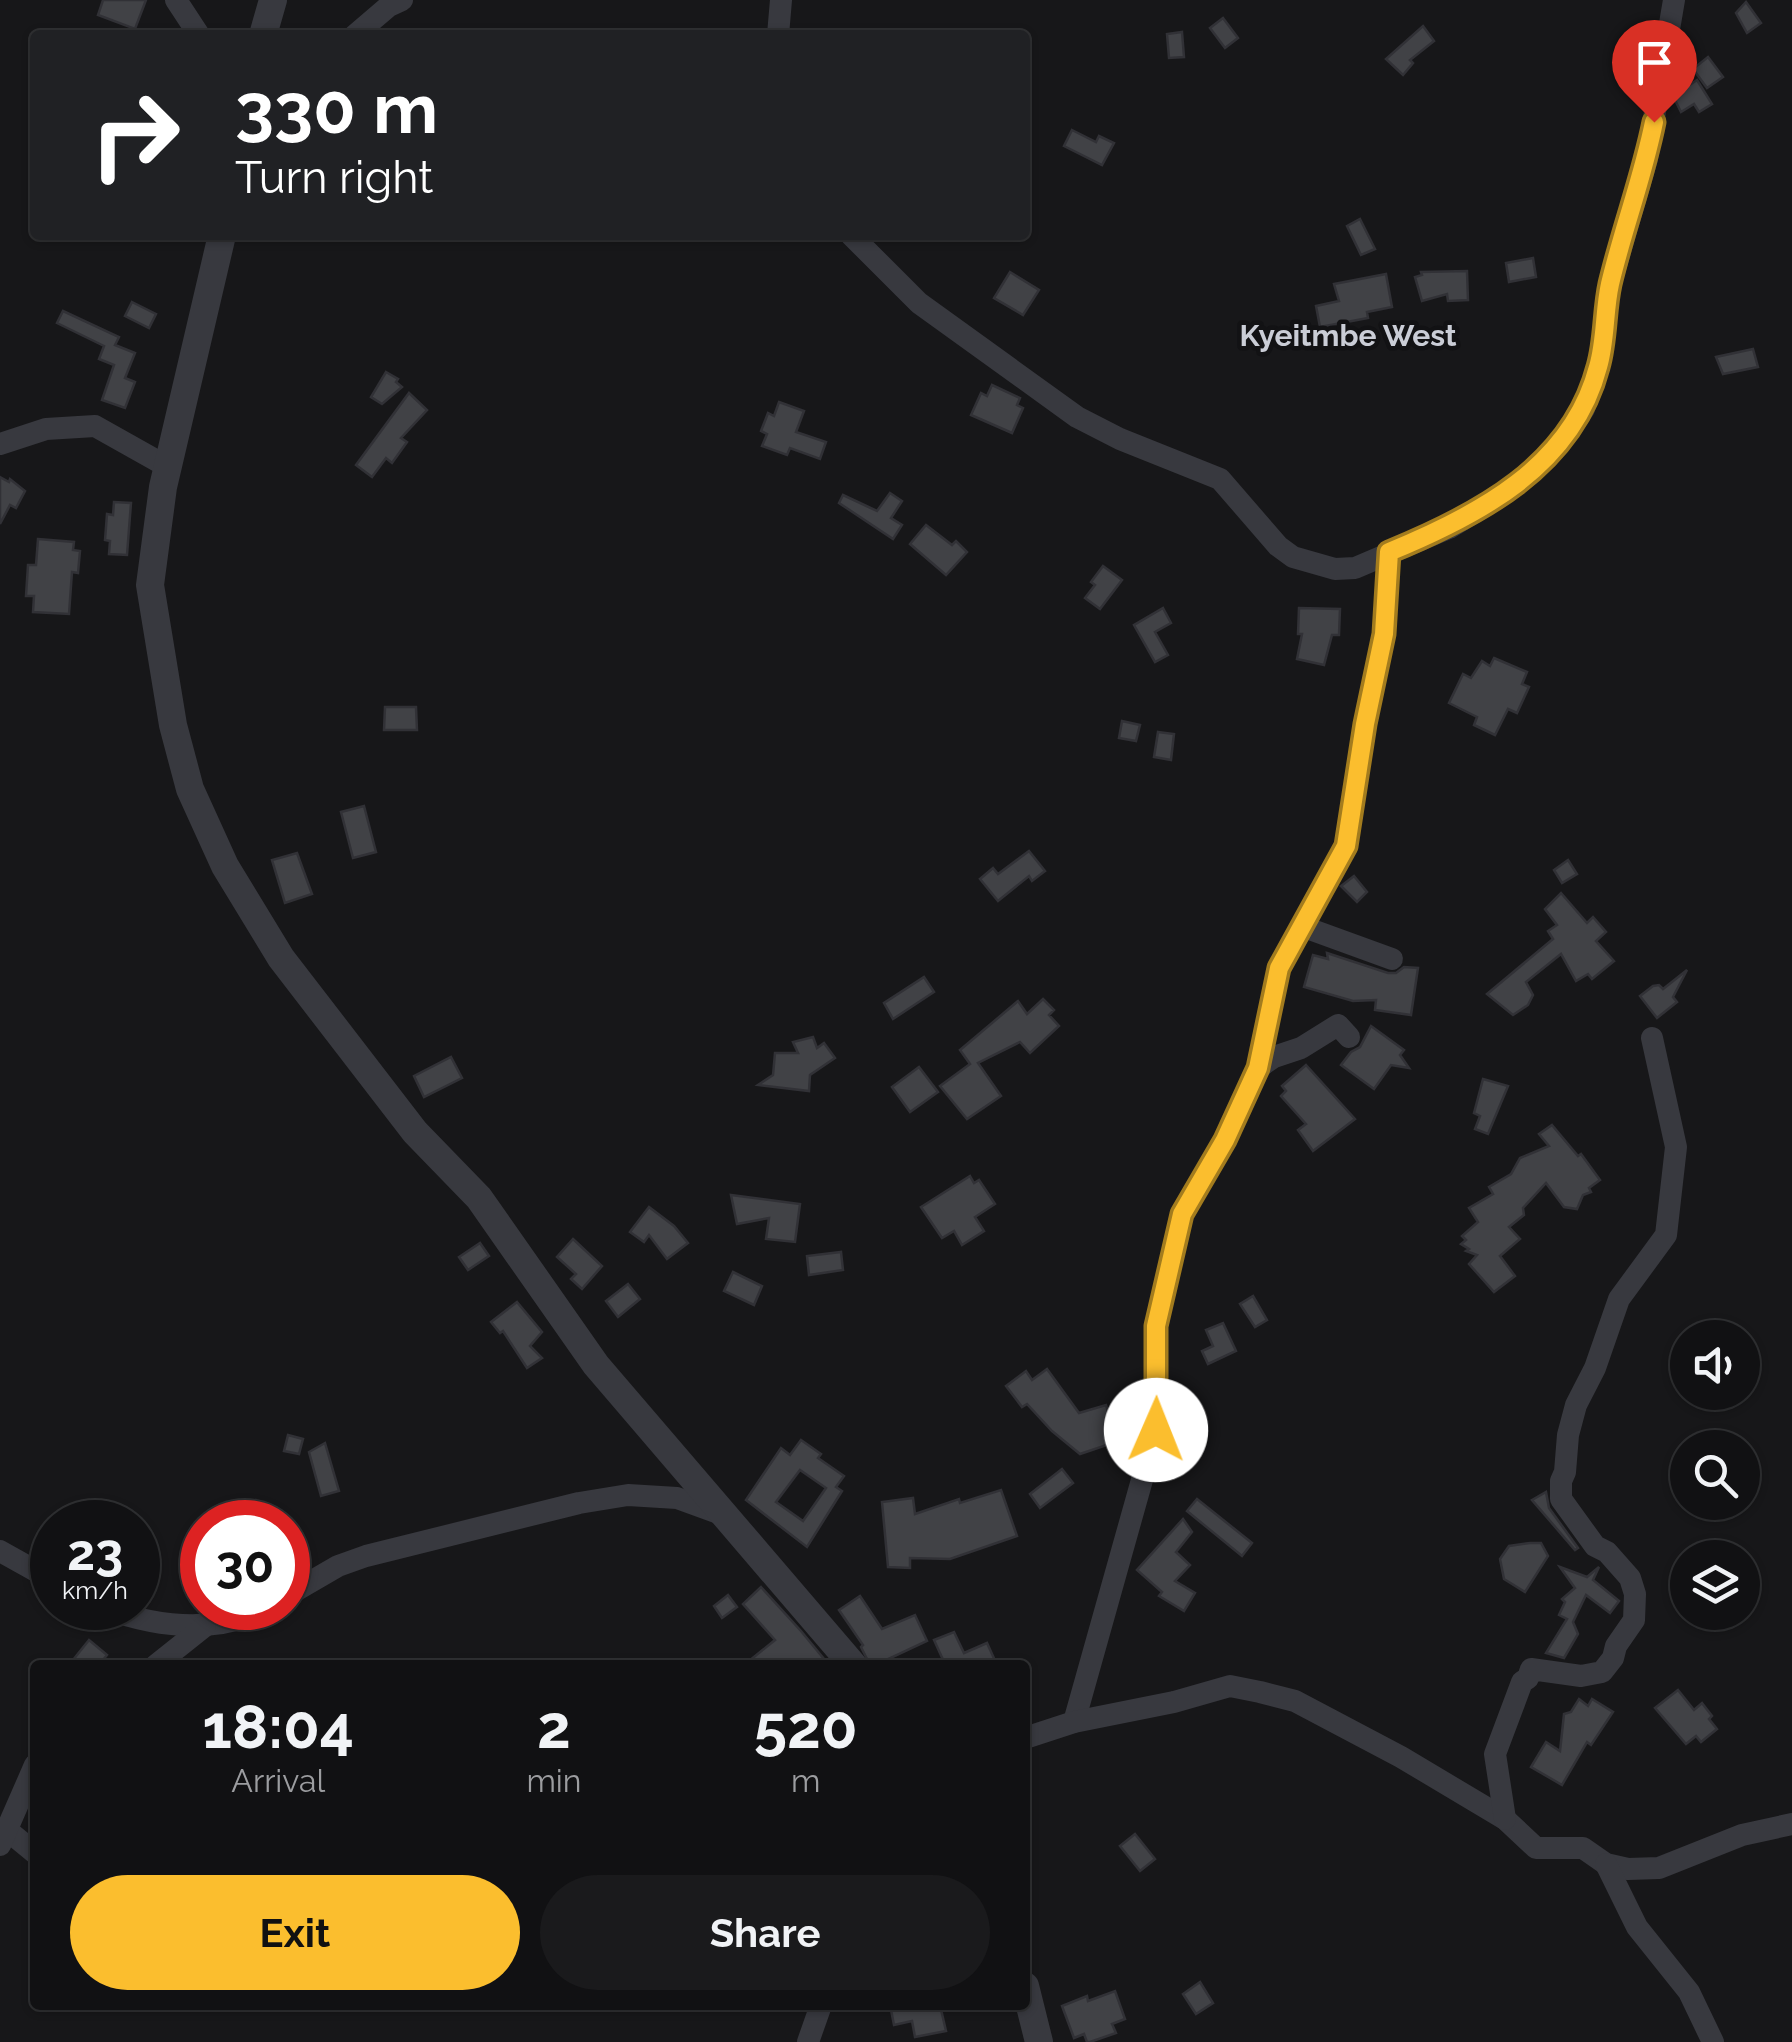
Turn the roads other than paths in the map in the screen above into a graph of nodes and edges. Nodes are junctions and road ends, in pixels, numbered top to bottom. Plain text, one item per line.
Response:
1 (176, 0) edge
2 (273, 0) edge
3 (402, 0) edge
4 (781, 0) edge
5 (1674, 0) edge
6 (196, 30) edge
7 (265, 30) edge
8 (362, 30) edge
9 (778, 30) edge
10 (221, 240) edge
11 (856, 240) edge
12 (0, 444) edge
13 (168, 467) junction
14 (1389, 552) junction
15 (1355, 568) junction
16 (1388, 591) junction
17 (1304, 927) junction
18 (1392, 958) dead end
19 (1349, 1038) dead end
20 (1652, 1038) dead end
21 (1258, 1068) junction
22 (722, 1514) junction
23 (0, 1550) edge
24 (30, 1567) edge
25 (310, 1582) edge
26 (201, 1630) edge
27 (162, 1660) edge
28 (849, 1660) edge
29 (1074, 1722) junction
30 (1030, 1736) edge
31 (30, 1776) edge
32 (1505, 1819) junction
33 (1792, 1824) edge
34 (3, 1838) edge
35 (30, 1851) edge
36 (1606, 1864) junction
37 (1030, 2008) edge
38 (819, 2010) edge
39 (808, 2042) edge
40 (1038, 2042) edge
41 (1713, 2042) edge

1 - 6 street
2 - 7 street
3 - 8 street
4 - 9 street
5 - 14 street
10 - 13 street
11 - 15 street
12 - 13 street
13 - 22 street
14 - 15 street
14 - 16 street
15 - 16 street
16 - 17 street
17 - 18 street
17 - 21 street
19 - 21 street
20 - 32 street
21 - 29 street
22 - 25 street
22 - 28 street
23 - 24 street
26 - 27 street
29 - 30 street
29 - 32 street
31 - 34 street
32 - 36 street
33 - 36 street
34 - 35 street
36 - 41 street
37 - 40 street
38 - 39 street

